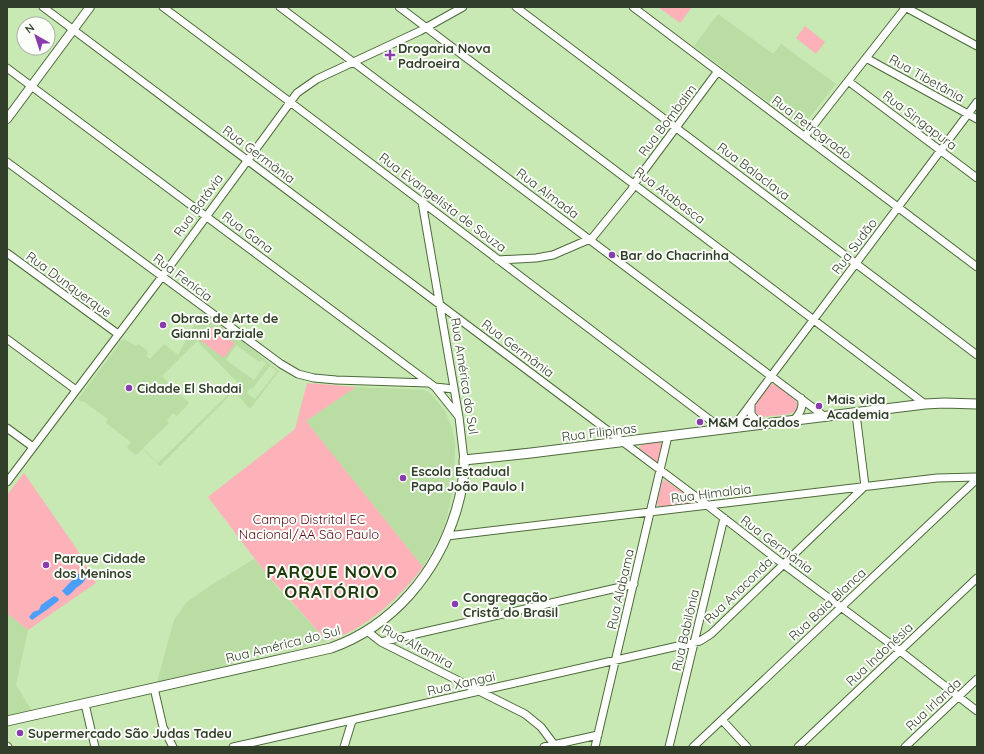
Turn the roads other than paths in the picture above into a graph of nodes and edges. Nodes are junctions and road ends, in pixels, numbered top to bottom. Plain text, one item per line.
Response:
1 (43, 7) edge
2 (90, 7) edge
3 (163, 7) edge
4 (280, 7) edge
5 (399, 7) edge
6 (463, 7) edge
7 (516, 7) edge
8 (633, 7) edge
9 (906, 7) edge
10 (426, 27) junction
11 (73, 29) junction
12 (977, 46) edge
13 (866, 58) junction
14 (353, 61) junction
15 (7, 68) edge
16 (718, 71) junction
17 (848, 81) junction
18 (32, 86) junction
19 (290, 102) junction
20 (977, 102) edge
21 (968, 114) junction
22 (977, 119) edge
23 (7, 120) edge
24 (676, 127) junction
25 (805, 136) junction
26 (941, 150) junction
27 (247, 159) junction
28 (7, 162) edge
29 (977, 178) edge
30 (634, 184) junction
31 (422, 202) junction
32 (898, 207) junction
33 (206, 215) junction
34 (590, 239) junction
35 (7, 253) edge
36 (498, 260) junction
37 (856, 263) junction
38 (977, 267) edge
39 (162, 276) junction
40 (440, 305) junction
41 (813, 320) junction
42 (118, 334) junction
43 (7, 339) edge
44 (977, 355) edge
45 (771, 376) junction
46 (432, 385) junction
47 (76, 390) junction
48 (454, 390) junction
49 (801, 398) junction
50 (751, 404) junction
51 (926, 404) junction
52 (977, 404) edge
53 (856, 414) junction
54 (824, 416) junction
55 (459, 417) junction
56 (707, 418) junction
57 (794, 420) junction
58 (760, 424) junction
59 (7, 428) edge
60 (733, 428) junction
61 (722, 429) junction
62 (705, 432) junction
63 (668, 436) junction
64 (622, 442) junction
65 (33, 447) junction
66 (480, 459) junction
67 (464, 460) junction
68 (464, 471) junction
69 (660, 471) junction
70 (977, 478) edge
71 (7, 482) edge
72 (865, 486) junction
73 (707, 505) junction
74 (650, 512) junction
75 (724, 518) junction
76 (448, 536) junction
77 (783, 564) junction
78 (977, 578) edge
79 (634, 584) junction
80 (841, 608) junction
81 (367, 631) junction
82 (381, 642) junction
83 (694, 642) junction
84 (900, 651) junction
85 (616, 660) junction
86 (977, 679) edge
87 (154, 688) junction
88 (477, 691) junction
89 (958, 697) junction
90 (85, 704) junction
91 (977, 711) edge
92 (722, 720) junction
93 (7, 721) edge
94 (352, 721) junction
95 (598, 735) junction
96 (555, 746) edge
97 (95, 747) edge
98 (173, 747) edge
99 (234, 747) edge
100 (344, 747) edge
101 (544, 747) edge
102 (595, 747) edge
103 (669, 747) edge
104 (693, 747) edge
105 (747, 747) edge
106 (798, 747) edge
107 (905, 747) edge

1 - 11 street, Rua Germânia
2 - 11 street
3 - 19 street, Rua Evangelista de Souza
4 - 14 street, Rua Almada
5 - 10 street, Rua Atabasca
6 - 10 street, Rua Batávia
7 - 24 street, Rua Balaclava
8 - 16 street, Rua Petrogrado
9 - 12 street
9 - 13 street
10 - 14 street, Rua Batávia
10 - 30 street, Rua Atabasca
11 - 18 street
11 - 27 street, Rua Germânia
13 - 17 street
13 - 21 street, Rua Tibetânia
14 - 19 street, Rua Batávia
14 - 34 street, Rua Almada
15 - 18 street, Rua Gana
16 - 24 street, Rua Bombaim
16 - 25 street, Rua Petrogrado
17 - 25 street
17 - 26 street, Rua Singapura
18 - 23 street
18 - 33 street, Rua Gana
19 - 27 street, Rua Batávia
19 - 31 street, Rua Evangelista de Souza
20 - 21 street, Rua Sudão
21 - 22 street, Rua Tibetânia
21 - 26 street, Rua Sudão
24 - 30 street, Rua Bombaim
24 - 37 street, Rua Balaclava
25 - 32 street, Rua Petrogrado
26 - 29 street, Rua Singapura
26 - 32 street, Rua Sudão
27 - 33 street, Rua Batávia
27 - 40 street, Rua Germânia
28 - 39 street, Rua Fenícia
30 - 34 street, Rua Bombaim
30 - 41 street, Rua Atabasca
31 - 36 street, Rua Evangelista de Souza
31 - 40 street, Rua América do Sul
32 - 37 street, Rua Sudão
32 - 38 street, Rua Petrogrado
33 - 39 street, Rua Batávia
33 - 46 street, Rua Gana
34 - 36 street, Rua Bombaim
34 - 45 street, Rua Almada
35 - 42 street, Rua Dunquerque
36 - 56 street, Rua Evangelista de Souza
37 - 41 street, Rua Sudão
37 - 44 street, Rua Balaclava
39 - 42 street, Rua Batávia
39 - 46 street, Rua Fenícia
40 - 48 street, Rua América do Sul
40 - 64 street, Rua Germânia
41 - 45 street, Rua Sudão
41 - 51 street, Rua Atabasca
42 - 47 street, Rua Batávia
43 - 47 street
45 - 49 street, Rua Almada
45 - 50 street, Rua Sudão
46 - 48 street, Rua Gana
46 - 55 street, Rua Gana
47 - 65 street, Rua Batávia
48 - 55 street, Rua América do Sul
49 - 54 street, Rua Almada
49 - 57 street
50 - 58 street
50 - 60 street, Rua Sudão
51 - 52 main road
51 - 53 main road
53 - 54 main road
53 - 72 street
54 - 57 main road
55 - 67 street, Rua América do Sul
56 - 61 street, Rua Evangelista de Souza
56 - 62 street
57 - 58 main road
58 - 60 main road
59 - 65 street
60 - 61 main road
61 - 62 main road, Rua Filipinas
62 - 63 main road, Rua Filipinas
63 - 64 main road, Rua Filipinas
63 - 69 street, Rua Alabama
64 - 66 main road, Rua Filipinas
64 - 69 street, Rua Germânia
65 - 71 street, Rua Batávia
66 - 67 main road, Rua Filipinas
66 - 68 main road
67 - 68 main road, Rua América do Sul
68 - 76 main road, Rua América do Sul
69 - 73 street, Rua Germânia
69 - 74 street, Rua Alabama
70 - 72 street, Rua Himalaia
70 - 80 street, Rua Baia Blanca
72 - 73 street, Rua Himalaia
72 - 77 street, Rua Anaconda
73 - 74 street, Rua Himalaia
73 - 75 street, Rua Germânia
74 - 76 street, Rua Himalaia
74 - 79 street, Rua Alabama
75 - 77 street, Rua Germânia
75 - 83 street, Rua Babilônia
76 - 81 main road, Rua América do Sul
77 - 80 street, Rua Germânia
77 - 83 street, Rua Anaconda
78 - 84 street, Rua Indonésia
79 - 82 street
79 - 85 street, Rua Alabama
80 - 84 street, Rua Germânia
80 - 92 street, Rua Baia Blanca
81 - 82 street, Rua Altamira
81 - 87 main road, Rua América do Sul
82 - 88 street, Rua Altamira
83 - 85 street, Rua Xangai
83 - 103 street, Rua Babilônia
84 - 89 street, Rua Germânia
84 - 106 street, Rua Indonésia
85 - 88 street, Rua Xangai
85 - 95 street, Rua Alabama
86 - 89 street, Rua Irlanda
87 - 90 main road, Rua América do Sul
87 - 98 street
88 - 94 street, Rua Xangai
88 - 96 street, Rua Altamira
89 - 91 street, Rua Germânia
89 - 107 street, Rua Irlanda
90 - 93 main road, Rua América do Sul
90 - 97 street
92 - 104 street, Rua Baia Blanca
92 - 105 street
94 - 99 street, Rua Xangai
94 - 100 street
95 - 96 street
95 - 102 street, Rua Alabama
96 - 101 street

